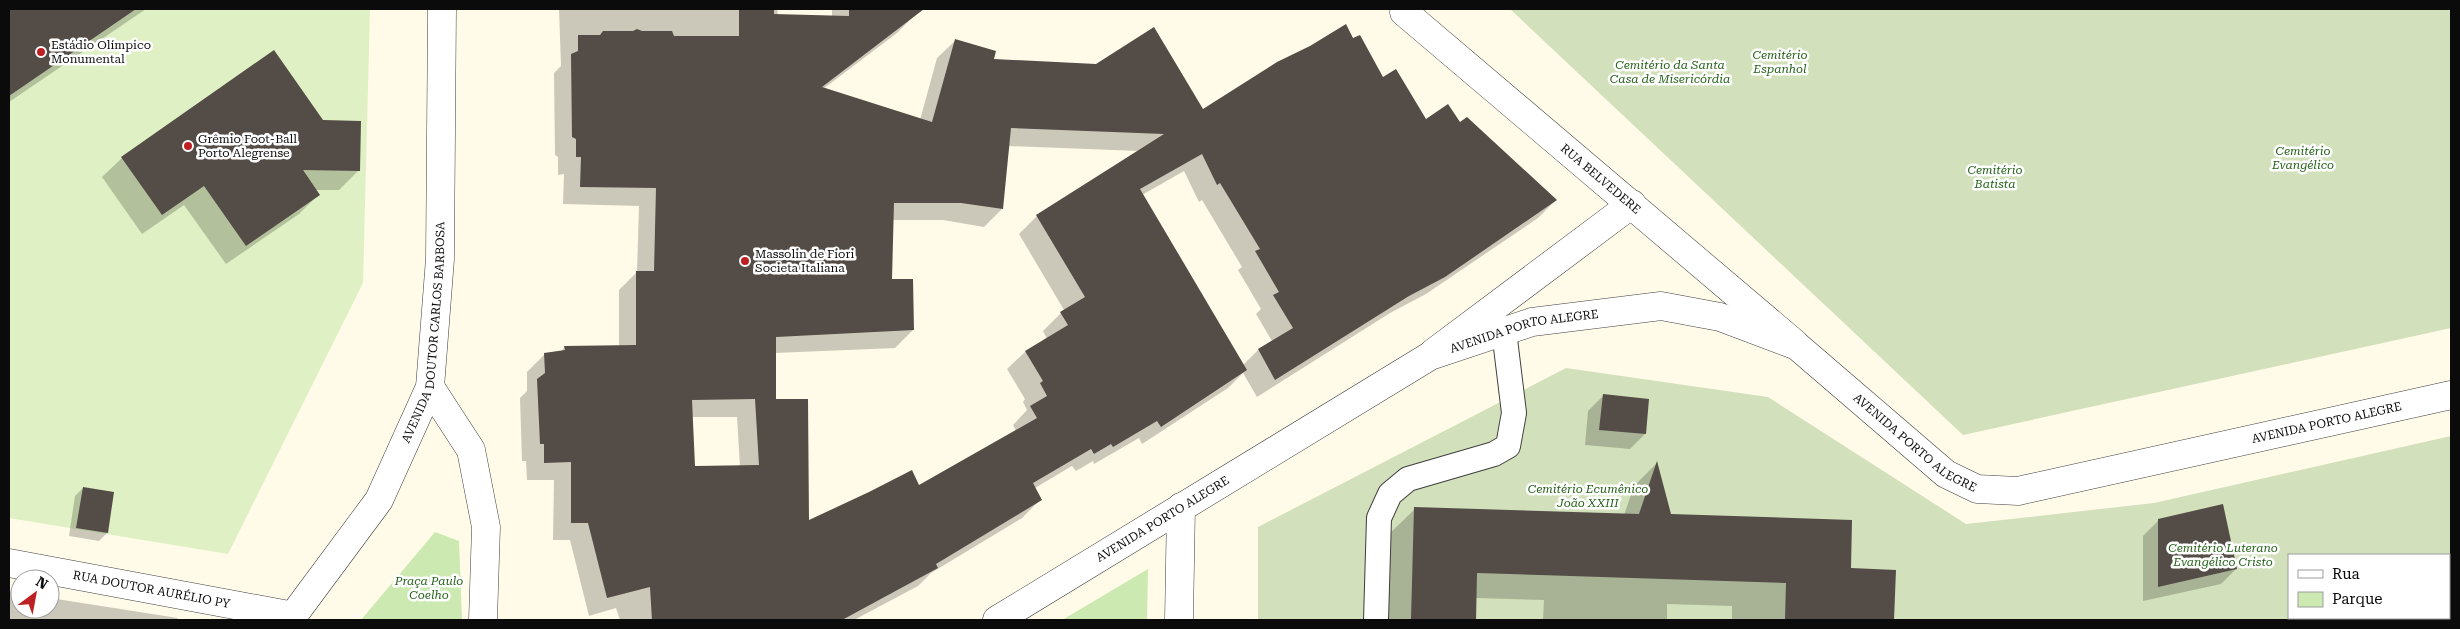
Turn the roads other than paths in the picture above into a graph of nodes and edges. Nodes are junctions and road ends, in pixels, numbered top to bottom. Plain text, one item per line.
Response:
1 (442, 9) edge
2 (1404, 12) dead end
3 (1632, 204) junction
4 (1504, 331) junction
5 (1797, 346) junction
6 (1430, 356) junction
7 (430, 387) junction
8 (2451, 395) edge
9 (1181, 507) junction
10 (9, 563) edge
11 (292, 618) edge
12 (483, 620) edge
13 (997, 620) edge
14 (1179, 620) edge
15 (1376, 620) edge

1 - 7 street, AVENIDA DOUTOR CARLOS BARBOSA
2 - 3 street, RUA BELVEDERE
3 - 5 street, RUA BELVEDERE
3 - 6 street, AVENIDA PORTO ALEGRE
4 - 5 street, AVENIDA PORTO ALEGRE
4 - 6 street, AVENIDA PORTO ALEGRE
4 - 15 lane
5 - 8 street, AVENIDA PORTO ALEGRE
6 - 9 street, AVENIDA PORTO ALEGRE
7 - 11 street, AVENIDA DOUTOR CARLOS BARBOSA
7 - 12 street
9 - 13 street, AVENIDA PORTO ALEGRE
9 - 14 street
10 - 11 street, RUA DOUTOR AURÉLIO PY

